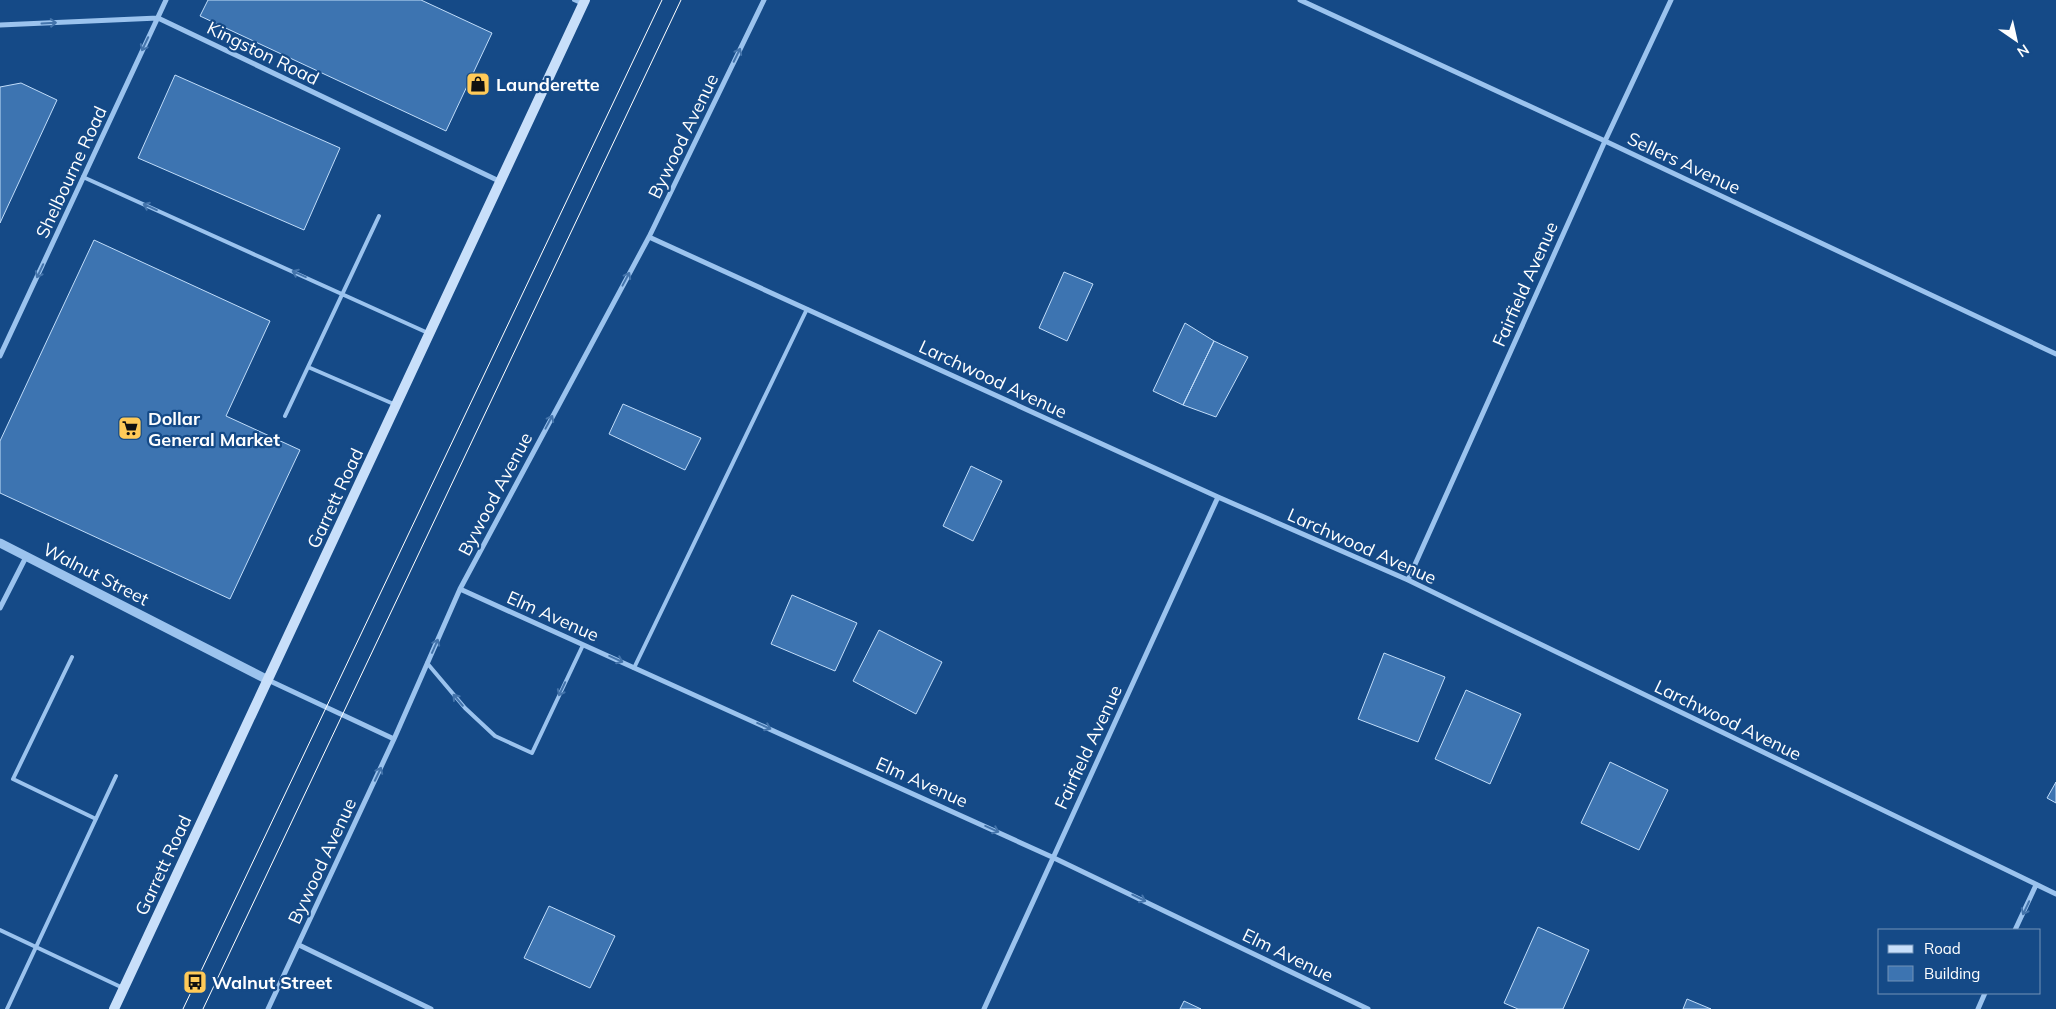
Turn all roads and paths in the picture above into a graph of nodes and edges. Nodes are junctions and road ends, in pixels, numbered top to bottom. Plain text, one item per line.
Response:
1 (166, 0) edge
2 (764, 0) edge
3 (1300, 0) edge
4 (1671, 0) edge
5 (581, 1) edge
6 (158, 18) junction
7 (0, 25) edge
8 (1605, 141) junction
9 (83, 178) junction
10 (499, 181) junction
11 (379, 216) dead end
12 (649, 237) junction
13 (343, 294) junction
14 (807, 309) junction
15 (429, 333) junction
16 (2056, 354) edge
17 (0, 356) edge
18 (308, 367) junction
19 (396, 405) junction
20 (285, 416) dead end
21 (1218, 497) junction
22 (0, 543) edge
23 (26, 557) junction
24 (1408, 580) junction
25 (460, 589) junction
26 (0, 608) edge
27 (583, 645) junction
28 (72, 657) dead end
29 (427, 663) junction
30 (634, 668) junction
31 (268, 680) junction
32 (394, 739) junction
33 (116, 776) dead end
34 (96, 819) junction
35 (1052, 857) junction
36 (2036, 885) junction
37 (2056, 894) edge
38 (2015, 929) edge
39 (0, 930) edge
40 (299, 945) junction
41 (36, 948) junction
42 (123, 988) junction
43 (1985, 994) edge
44 (7, 1009) edge
45 (114, 1009) edge
46 (268, 1009) edge
47 (430, 1009) edge
48 (984, 1009) edge
49 (1368, 1009) edge
50 (1978, 1009) edge

1 - 6 street, Shelbourne Road
12 -> 2 street, Bywood Avenue
3 - 8 street, Sellers Avenue
4 - 8 street, Fairfield Avenue
5 - 10 main road, Garrett Road
7 -> 6 street, Kingston Road
6 -> 9 street, Shelbourne Road
6 - 10 street, Kingston Road
8 - 16 street, Sellers Avenue
8 - 24 street, Fairfield Avenue
13 -> 9 lane
9 -> 17 street, Shelbourne Road
10 - 15 main road, Garrett Road
11 - 13 lane
12 - 14 street, Larchwood Avenue
25 -> 12 street, Bywood Avenue
13 - 15 lane
13 - 18 lane
14 - 21 street, Larchwood Avenue
14 - 30 lane
15 - 19 main road, Garrett Road
18 - 19 lane
18 - 20 lane
19 - 31 main road, Garrett Road
21 - 24 street, Larchwood Avenue
21 - 35 street, Fairfield Avenue
22 - 23 street, Walnut Street
23 - 26 street
23 - 31 street, Walnut Street
24 - 36 street, Larchwood Avenue
25 - 27 street, Elm Avenue
29 -> 25 street, Bywood Avenue
27 -> 29 lane
27 -> 30 street, Elm Avenue
28 - 34 lane
29 - 32 street, Bywood Avenue
30 -> 35 street, Elm Avenue
31 - 32 street, Walnut Street
31 - 42 main road, Garrett Road
40 -> 32 street, Bywood Avenue
33 - 34 lane
34 - 41 lane
35 - 48 street, Fairfield Avenue
35 -> 49 street, Elm Avenue
36 - 37 street, Larchwood Avenue
36 -> 38 street
39 - 41 lane
40 - 46 street, Bywood Avenue
40 - 47 street
41 - 42 lane
41 - 44 lane
42 - 45 main road, Garrett Road
43 - 50 street

